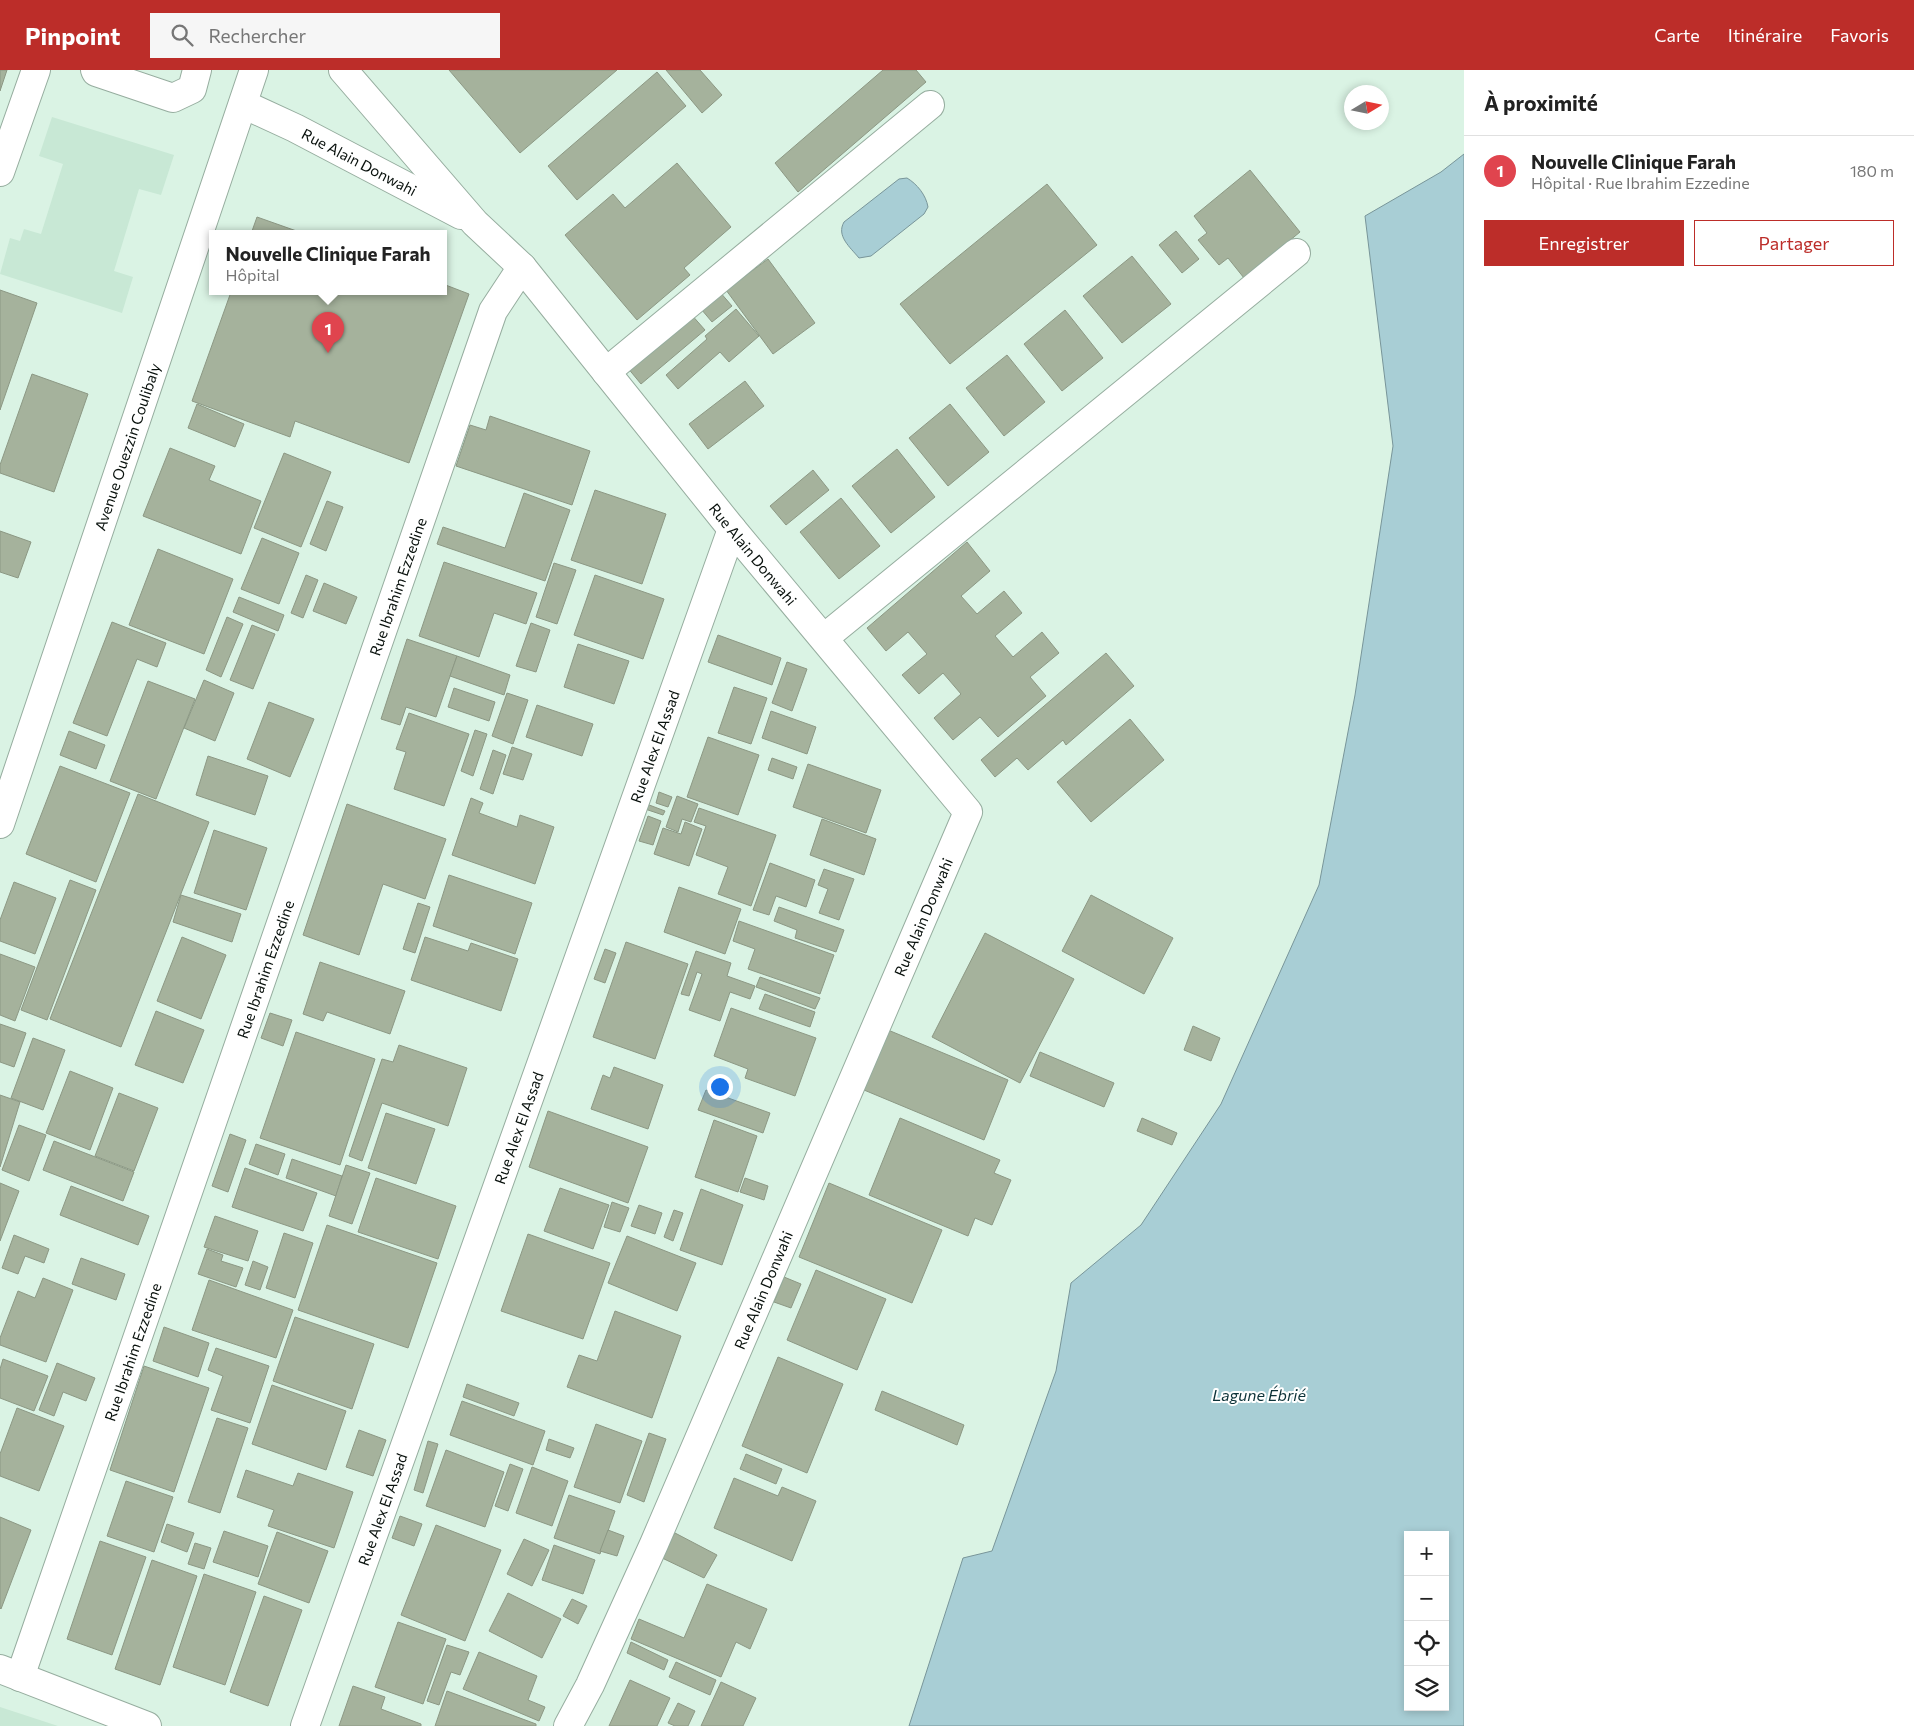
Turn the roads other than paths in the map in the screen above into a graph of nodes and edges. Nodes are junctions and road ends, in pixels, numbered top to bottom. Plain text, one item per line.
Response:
1 (36, 70) edge
2 (95, 70) edge
3 (197, 70) edge
4 (254, 70) edge
5 (343, 70) edge
6 (242, 104) junction
7 (930, 105) dead end
8 (0, 172) edge
9 (475, 223) junction
10 (1296, 253) dead end
11 (522, 267) junction
12 (594, 368) junction
13 (732, 529) junction
14 (824, 638) junction
15 (0, 824) edge
16 (10, 1673) edge
17 (147, 1726) edge
18 (304, 1726) edge
19 (568, 1726) edge

1 - 8 street
2 - 3 street
4 - 6 street, Avenue Ouezzin Coulibaly
5 - 9 street, Rue Alain Donwahi
6 - 9 street, Rue Alain Donwahi
6 - 15 street, Avenue Ouezzin Coulibaly
7 - 12 street
9 - 11 street, Rue Alain Donwahi
10 - 14 street
11 - 12 street, Rue Alain Donwahi
11 - 16 street, Rue Ibrahim Ezzedine
12 - 13 street, Rue Alain Donwahi
13 - 14 street, Rue Alain Donwahi
13 - 18 street, Rue Alex El Assad
14 - 19 street, Rue Alain Donwahi
16 - 17 street

